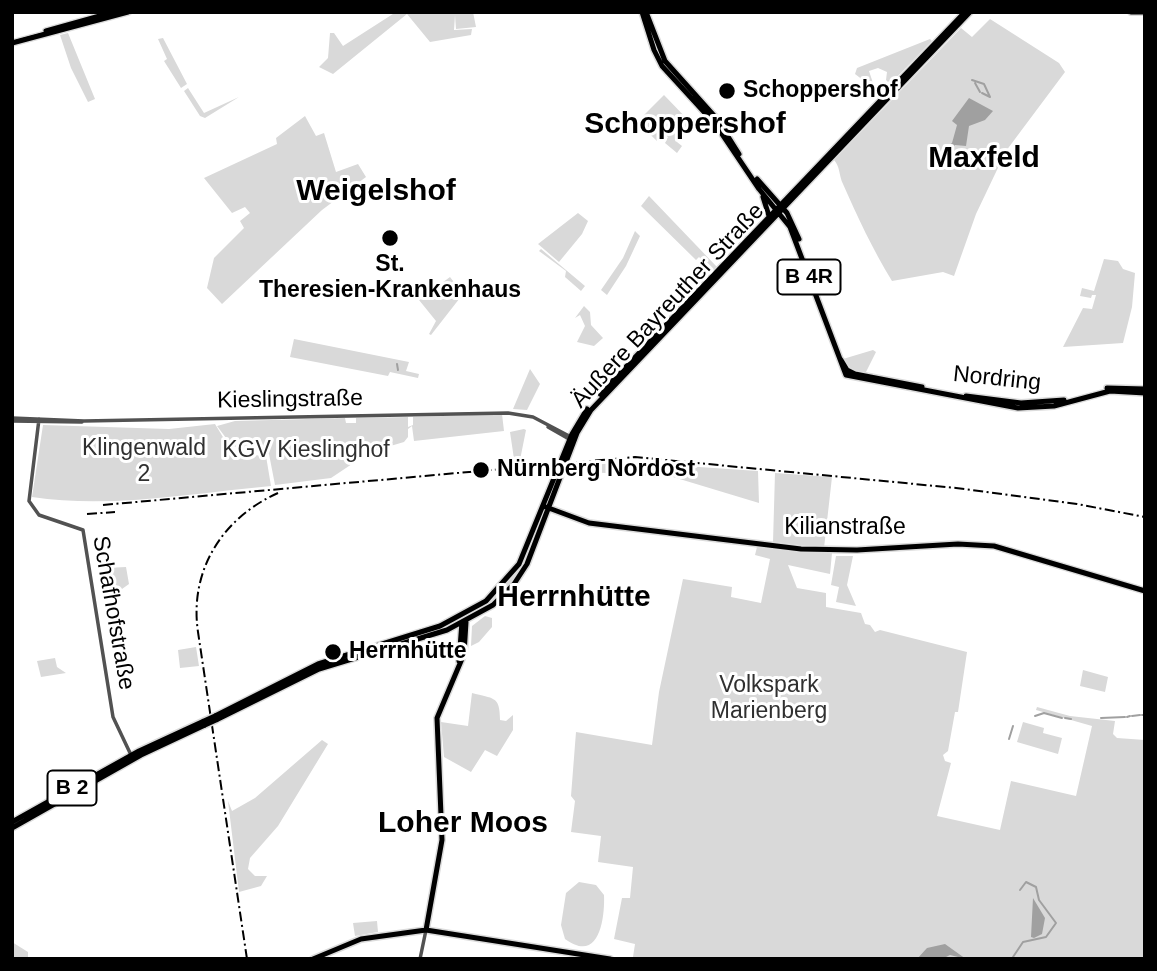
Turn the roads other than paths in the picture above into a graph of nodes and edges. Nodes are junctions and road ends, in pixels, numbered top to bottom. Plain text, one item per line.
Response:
1 (644, 12) edge
2 (967, 12) edge
3 (1131, 12) edge
4 (1145, 12) edge
5 (125, 13) edge
6 (113, 14) edge
7 (12, 41) edge
8 (761, 191) junction
9 (780, 208) junction
10 (769, 216) junction
11 (740, 251) junction
12 (1145, 391) edge
13 (12, 420) edge
14 (39, 420) junction
15 (84, 421) junction
16 (572, 439) junction
17 (546, 507) junction
18 (1145, 591) edge
19 (464, 620) junction
20 (133, 757) junction
21 (12, 822) edge
22 (12, 828) edge
23 (426, 930) junction
24 (313, 959) edge
25 (420, 959) edge
26 (610, 959) edge

1 - 8 main road, B 4R
1 - 9 main road, B 4R
2 - 9 main road, Äußere Bayreuther Straße
3 - 4 main road
5 - 6 main road
6 - 7 main road
8 - 9 main road, B 4R
8 - 10 main road
9 - 10 main road, Äußere Bayreuther Straße / B 2
9 - 11 main road, Äußere Bayreuther Straße / B 2
9 - 12 main road, Nordring / B 4R
9 - 12 main road, Nordring / B 4R
10 - 11 main road, Äußere Bayreuther Straße / B 2
11 - 16 main road, Äußere Bayreuther Straße / B 2
13 - 14 street
14 - 15 street
14 - 15 street, Kieslingstraße
14 - 20 street, Schafhofstraße
15 - 16 street, Kieslingstraße
16 - 17 main road, Äußere Bayreuther Straße / B 2
17 - 18 main road, Kilianstraße
17 - 19 main road, Äußere Bayreuther Straße / B 2
19 - 20 main road, Äußere Bayreuther Straße / B 2, bridge
19 - 23 main road
20 - 21 main road, Äußere Bayreuther Straße / B 2
20 - 22 main road, Äußere Bayreuther Straße / B 2
23 - 24 main road
23 - 25 street
23 - 26 main road

